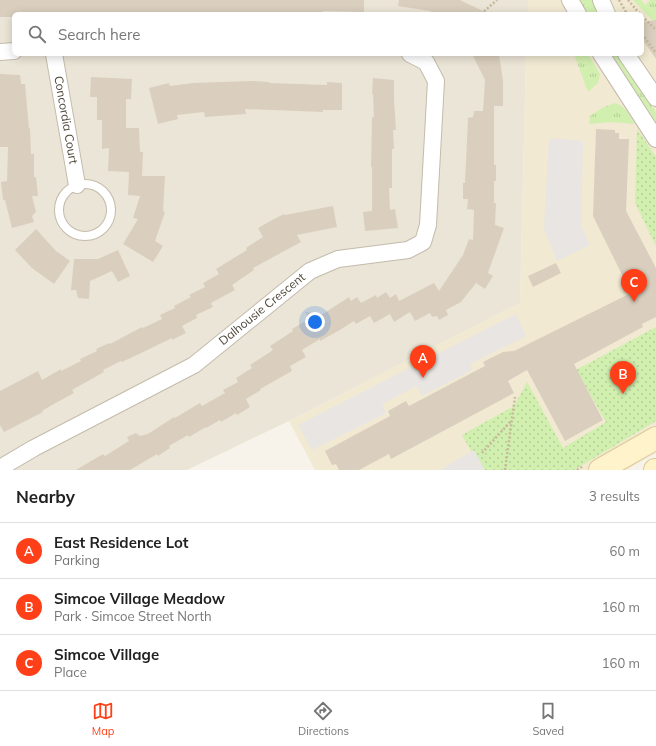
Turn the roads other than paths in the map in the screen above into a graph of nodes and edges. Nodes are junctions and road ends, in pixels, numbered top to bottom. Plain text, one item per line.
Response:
1 (570, 0) edge
2 (601, 0) edge
3 (577, 12) edge
4 (606, 12) edge
5 (12, 51) edge
6 (0, 52) edge
7 (54, 56) edge
8 (414, 56) edge
9 (602, 56) edge
10 (627, 56) edge
11 (656, 98) edge
12 (656, 138) edge
13 (77, 186) junction
14 (656, 438) edge
15 (0, 468) edge
16 (600, 470) edge

1 - 3 street
2 - 4 street
5 - 6 street
7 - 13 street, Concordia Court
8 - 15 street, Dalhousie Crescent
9 - 12 street
10 - 11 street
13 - 13 lane
14 - 16 main road

